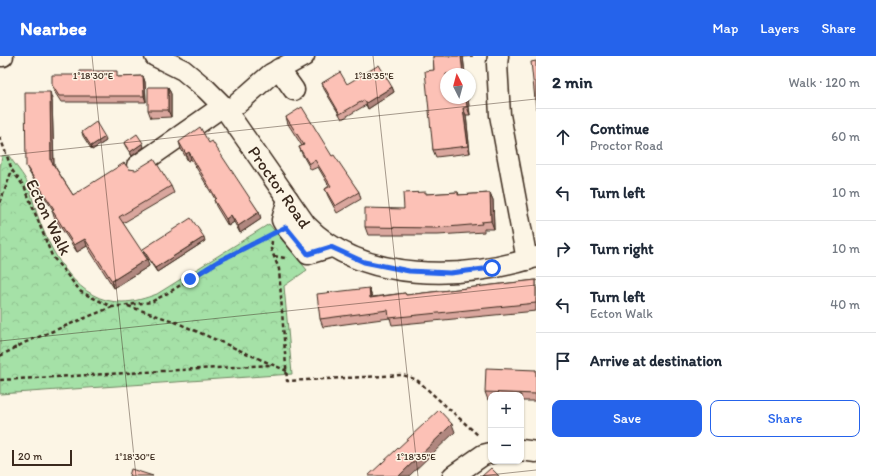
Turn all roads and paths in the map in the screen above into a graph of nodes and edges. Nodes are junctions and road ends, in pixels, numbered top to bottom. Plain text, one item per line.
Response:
1 (155, 56) edge
2 (303, 56) edge
3 (498, 56) edge
4 (274, 66) edge
5 (294, 90) dead end
6 (225, 109) junction
7 (0, 137) edge
8 (137, 166) dead end
9 (12, 170) junction
10 (0, 203) edge
11 (531, 259) edge
12 (127, 306) junction
13 (112, 307) junction
14 (0, 356) edge
15 (271, 365) junction
16 (286, 371) junction
17 (0, 380) edge
18 (480, 436) dead end
19 (524, 450) edge
20 (536, 452) edge
21 (488, 454) edge
22 (453, 476) edge

1 - 6 street, Proctor Road
2 - 4 street
3 - 11 street, Proctor Road
4 - 5 street
4 - 6 street
6 - 8 street
6 - 11 street, Proctor Road
7 - 9 path, Ecton Walk
9 - 10 path
9 - 13 path, Ecton Walk
12 - 13 path, Ecton Walk
12 - 15 path
12 - 16 path, Ecton Walk
13 - 14 path
15 - 16 path
15 - 17 path
16 - 18 path
19 - 20 street
21 - 22 street

